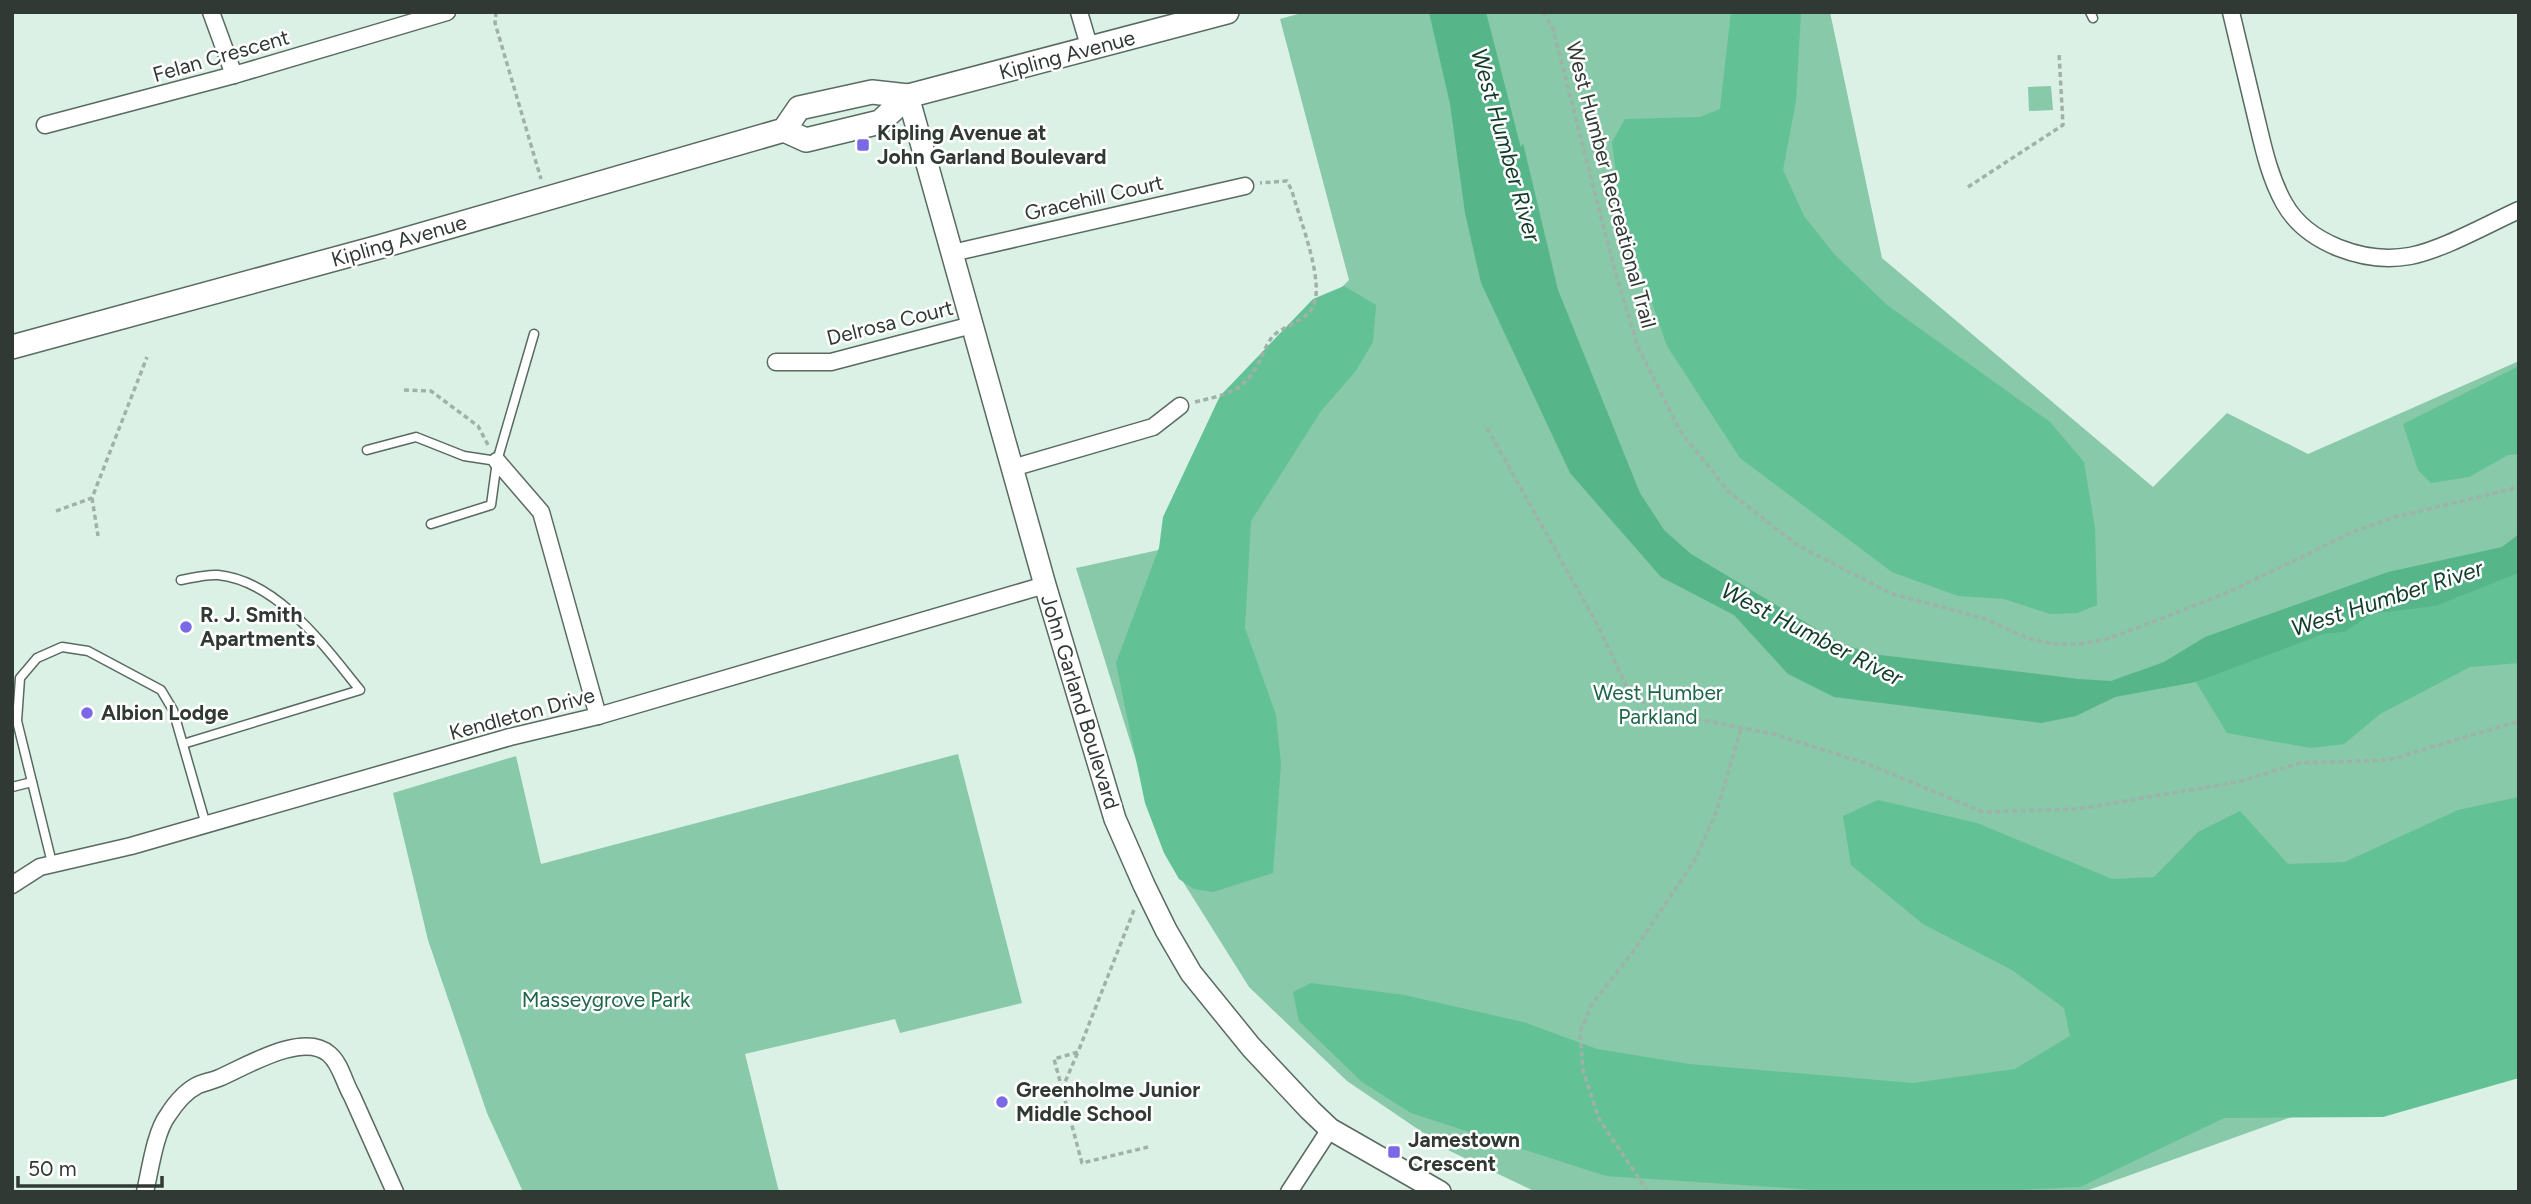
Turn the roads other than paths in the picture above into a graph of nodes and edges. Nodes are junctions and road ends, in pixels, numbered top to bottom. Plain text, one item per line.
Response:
1 (211, 12) edge
2 (447, 12) edge
3 (1079, 12) edge
4 (1227, 12) edge
5 (2231, 12) edge
6 (1090, 49) junction
7 (234, 75) junction
8 (908, 96) junction
9 (45, 125) dead end
10 (784, 130) junction
11 (1245, 186) road end
12 (2519, 210) edge
13 (952, 253) junction
14 (972, 325) junction
15 (534, 334) dead end
16 (12, 347) edge
17 (776, 362) dead end
18 (1180, 406) road end
19 (367, 450) dead end
20 (497, 461) junction
21 (1012, 468) junction
22 (431, 524) dead end
23 (181, 580) dead end
24 (1045, 585) junction
25 (598, 716) junction
26 (183, 744) junction
27 (32, 782) junction
28 (12, 787) edge
29 (206, 825) junction
30 (52, 863) junction
31 (12, 885) edge
32 (1330, 1129) junction
33 (145, 1192) edge
34 (395, 1192) edge
35 (1289, 1192) edge
36 (1440, 1192) edge

1 - 7 street
2 - 7 street, Felan Crescent
3 - 6 street
4 - 6 main road, Kipling Avenue
5 - 12 street
6 - 8 main road, Kipling Avenue
7 - 9 street, Felan Crescent
8 - 10 main road, Kipling Avenue
8 - 10 main road, Kipling Avenue
8 - 13 street, John Garland Boulevard
10 - 16 main road, Kipling Avenue
11 - 13 street, Gracehill Court
13 - 14 street, John Garland Boulevard
14 - 17 street, Delrosa Court
14 - 21 street, John Garland Boulevard
15 - 20 lane
18 - 21 street
19 - 20 lane
20 - 22 lane
20 - 25 street
21 - 24 street, John Garland Boulevard
23 - 26 lane
24 - 25 street, Kendleton Drive
24 - 32 street, John Garland Boulevard
25 - 29 street, Kendleton Drive
26 - 27 lane
26 - 29 lane
27 - 28 lane
27 - 30 lane
29 - 30 street, Kendleton Drive
30 - 31 street, Kendleton Drive
32 - 35 street
32 - 36 street, John Garland Boulevard
33 - 34 street

